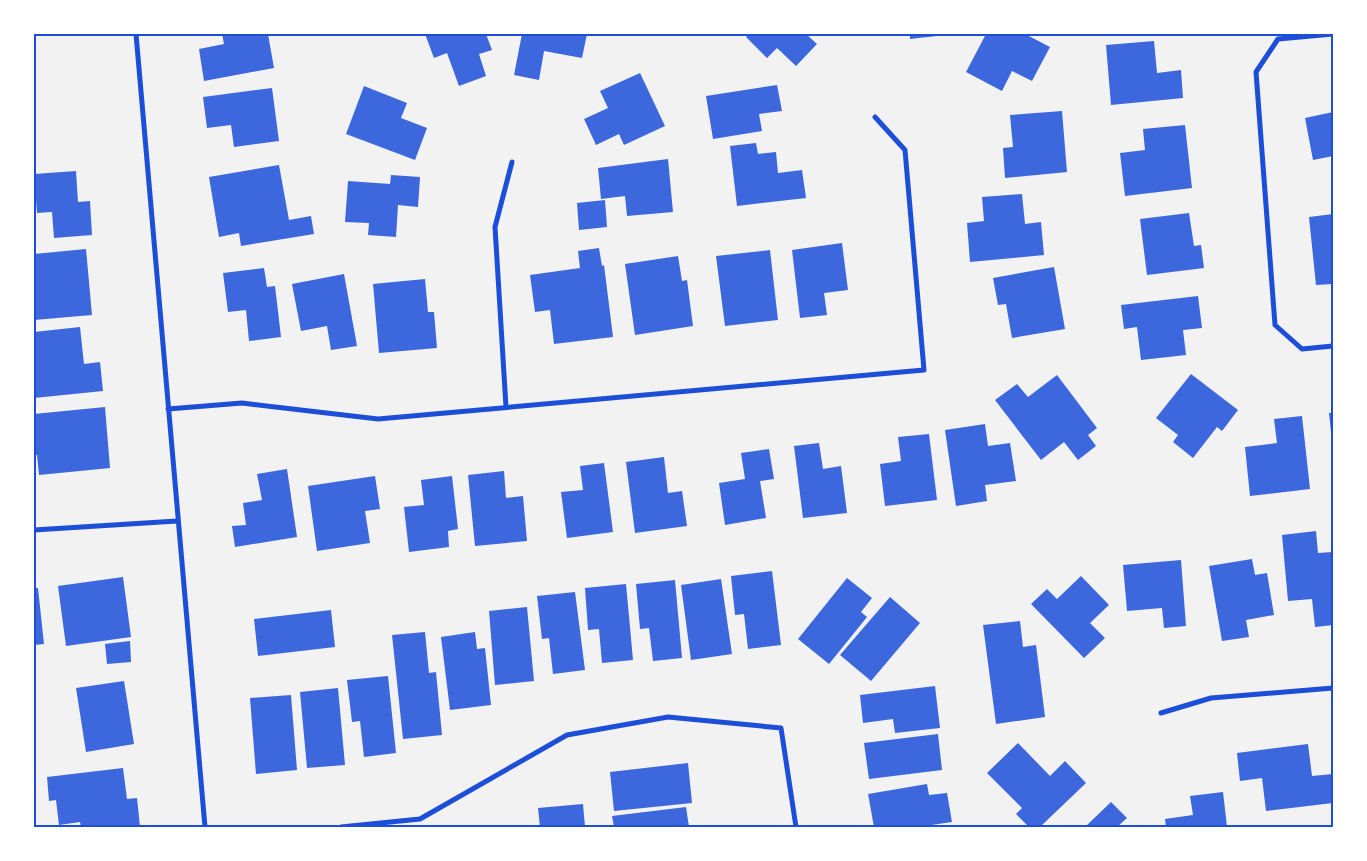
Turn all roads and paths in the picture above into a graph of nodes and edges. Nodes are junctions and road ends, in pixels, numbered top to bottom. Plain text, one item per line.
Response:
1 (136, 34) edge
2 (1333, 34) edge
3 (875, 117) dead end
4 (512, 162) dead end
5 (1333, 346) edge
6 (506, 407) junction
7 (168, 410) junction
8 (177, 521) junction
9 (34, 530) edge
10 (1333, 688) edge
11 (1161, 714) dead end
12 (205, 827) edge
13 (340, 827) edge
14 (796, 827) edge

1 - 7 street
2 - 5 street
3 - 6 street
4 - 6 street
6 - 7 street
7 - 8 street
8 - 9 street
8 - 12 street
10 - 11 street
13 - 14 street

